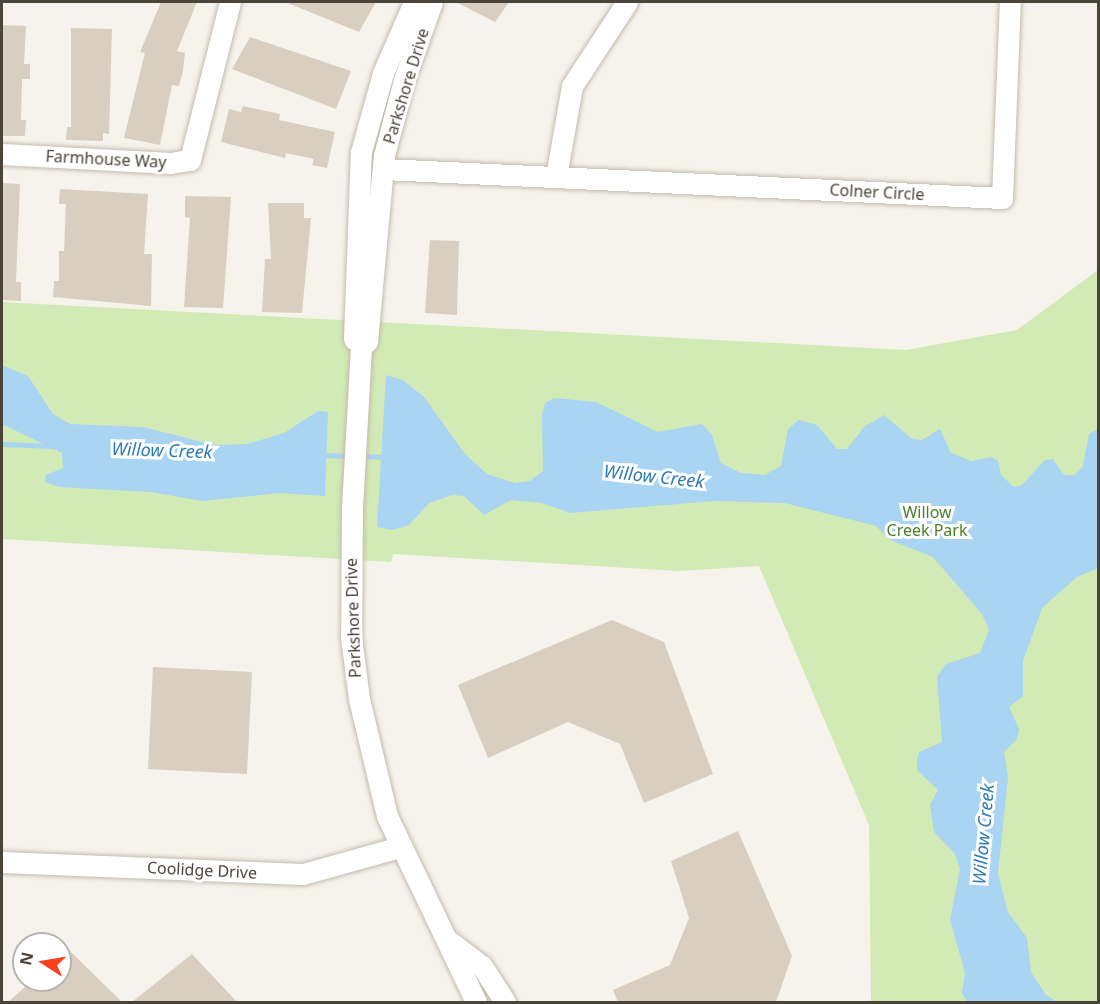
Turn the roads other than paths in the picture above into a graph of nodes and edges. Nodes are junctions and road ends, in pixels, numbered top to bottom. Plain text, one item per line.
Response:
1 (230, 2) edge
2 (414, 2) edge
3 (432, 2) edge
4 (627, 2) edge
5 (1010, 2) edge
6 (2, 154) edge
7 (383, 169) junction
8 (556, 176) junction
9 (360, 347) junction
10 (400, 848) junction
11 (2, 862) edge
12 (450, 942) junction
13 (476, 1002) edge
14 (505, 1002) edge

1 - 6 street, Farmhouse Way
2 - 9 street, Parkshore Drive
3 - 7 street, Parkshore Drive
4 - 8 street
5 - 8 street, Colner Circle
7 - 8 street, Colner Circle
7 - 9 street, Parkshore Drive
9 - 10 street, Parkshore Drive
10 - 11 street, Coolidge Drive
10 - 12 street, Parkshore Drive
12 - 13 street, Parkshore Drive
12 - 14 street, Parkshore Drive

